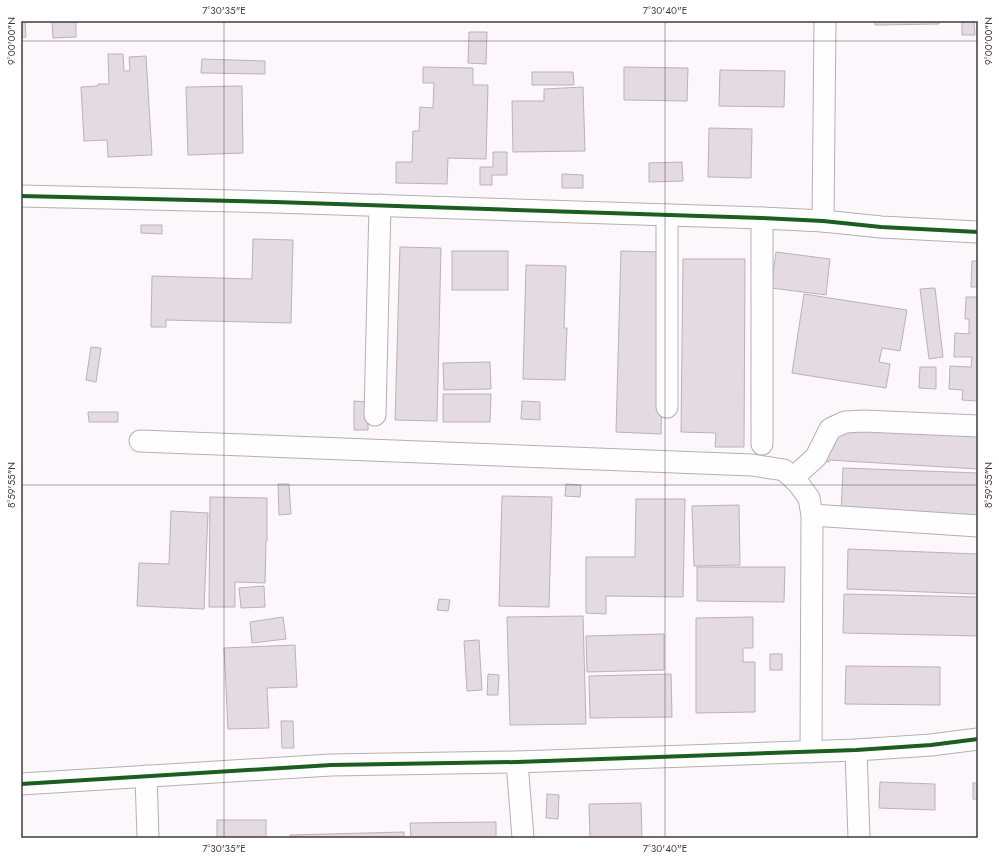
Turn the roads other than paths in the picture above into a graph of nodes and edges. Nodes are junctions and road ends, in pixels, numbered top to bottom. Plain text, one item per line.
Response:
1 (825, 21) edge
2 (21, 196) edge
3 (380, 205) junction
4 (667, 215) junction
5 (762, 218) junction
6 (823, 221) junction
7 (978, 232) edge
8 (667, 407) dead end
9 (374, 415) dead end
10 (978, 426) edge
11 (140, 441) dead end
12 (762, 444) dead end
13 (793, 478) junction
14 (812, 515) junction
15 (978, 526) edge
16 (978, 739) edge
17 (856, 750) junction
18 (811, 752) junction
19 (517, 762) junction
20 (146, 776) junction
21 (21, 784) edge
22 (148, 838) edge
23 (523, 838) edge
24 (859, 838) edge

1 - 6 street
2 - 3 street
3 - 4 street
3 - 9 street
4 - 5 street
4 - 8 street
5 - 6 street
5 - 12 street
6 - 7 street
10 - 13 street
11 - 13 street
13 - 14 street
14 - 15 street
14 - 18 street
16 - 17 street
17 - 18 street
17 - 24 street
18 - 19 street
19 - 20 street
19 - 23 street
20 - 21 street
20 - 22 street

